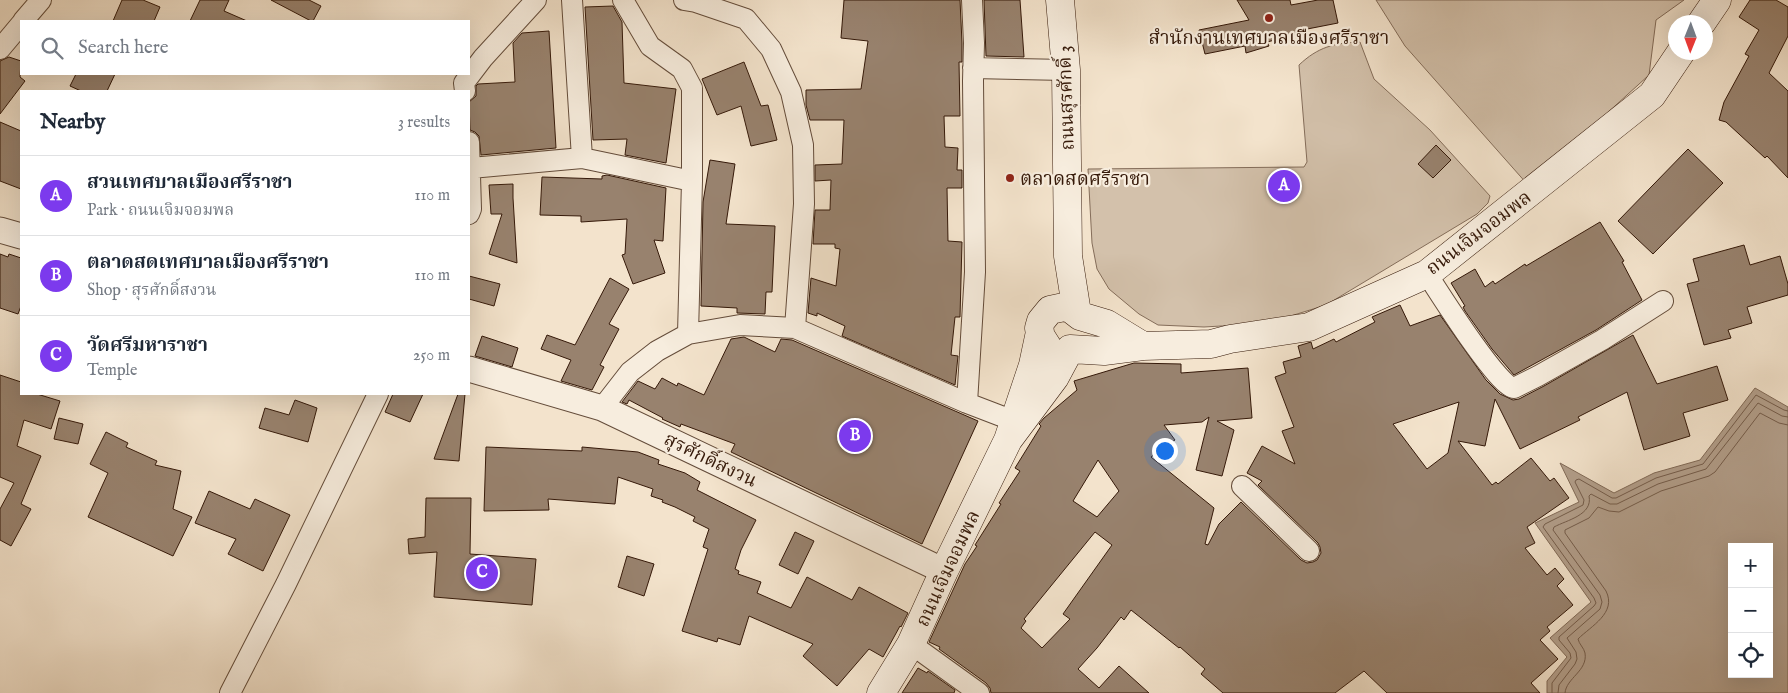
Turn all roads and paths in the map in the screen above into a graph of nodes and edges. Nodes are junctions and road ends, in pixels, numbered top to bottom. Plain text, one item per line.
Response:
1 (41, 0) edge
2 (536, 0) edge
3 (572, 0) edge
4 (623, 0) edge
5 (972, 0) edge
6 (1060, 0) edge
7 (1717, 0) edge
8 (692, 1) edge
9 (1707, 15) edge
10 (24, 20) edge
11 (20, 25) edge
12 (0, 49) edge
13 (1676, 60) edge
14 (973, 68) junction
15 (1066, 70) junction
16 (465, 90) edge
17 (470, 155) edge
18 (582, 158) junction
19 (471, 168) junction
20 (692, 181) junction
21 (470, 212) edge
22 (0, 230) edge
23 (20, 236) edge
24 (1068, 256) junction
25 (1427, 274) junction
26 (1663, 301) dead end
27 (1078, 315) junction
28 (1042, 323) junction
29 (795, 328) junction
30 (688, 334) junction
31 (1143, 346) junction
32 (1070, 349) junction
33 (1107, 350) junction
34 (470, 369) edge
35 (1048, 386) junction
36 (378, 395) edge
37 (967, 403) junction
38 (602, 408) junction
39 (1011, 430) junction
40 (1242, 486) dead end
41 (1309, 551) dead end
42 (944, 571) junction
43 (911, 644) junction
44 (230, 693) edge
45 (881, 693) edge
46 (978, 693) edge

1 - 10 street
2 - 16 street
3 - 18 street
4 - 20 street
5 - 14 street
6 - 15 main road, ถนนสุรศักดิ์ 3
7 - 9 main road
8 - 29 street
11 - 12 street
13 - 25 main road, ถนนเจิมจอมพล
14 - 15 street
14 - 37 street
15 - 24 main road, ถนนสุรศักดิ์ 3
17 - 19 street
18 - 19 street
18 - 20 street
19 - 21 street
20 - 30 street
22 - 23 street
24 - 27 main road, ถนนสุรศักดิ์ 3
24 - 28 main road, ถนนสุรศักดิ์ 3
25 - 26 street
25 - 31 main road, ถนนเจิมจอมพล
27 - 28 main road
27 - 31 main road
27 - 32 main road
28 - 32 main road
28 - 39 main road, ถนนเจิมจอมพล
29 - 30 street
29 - 37 street
30 - 38 street
31 - 33 main road, ถนนเจิมจอมพล
32 - 33 main road, ถนนเจิมจอมพล
32 - 35 main road, ถนนเจิมจอมพล
33 - 35 main road
34 - 38 street, สุรศักดิ์สงวน
35 - 39 main road, ถนนเจิมจอมพล
36 - 44 street
37 - 39 street
38 - 42 street, สุรศักดิ์สงวน
39 - 42 main road, ถนนเจิมจอมพล
40 - 41 street
42 - 43 main road, ถนนเจิมจอมพล
43 - 45 main road, ถนนเจิมจอมพล
43 - 46 street

